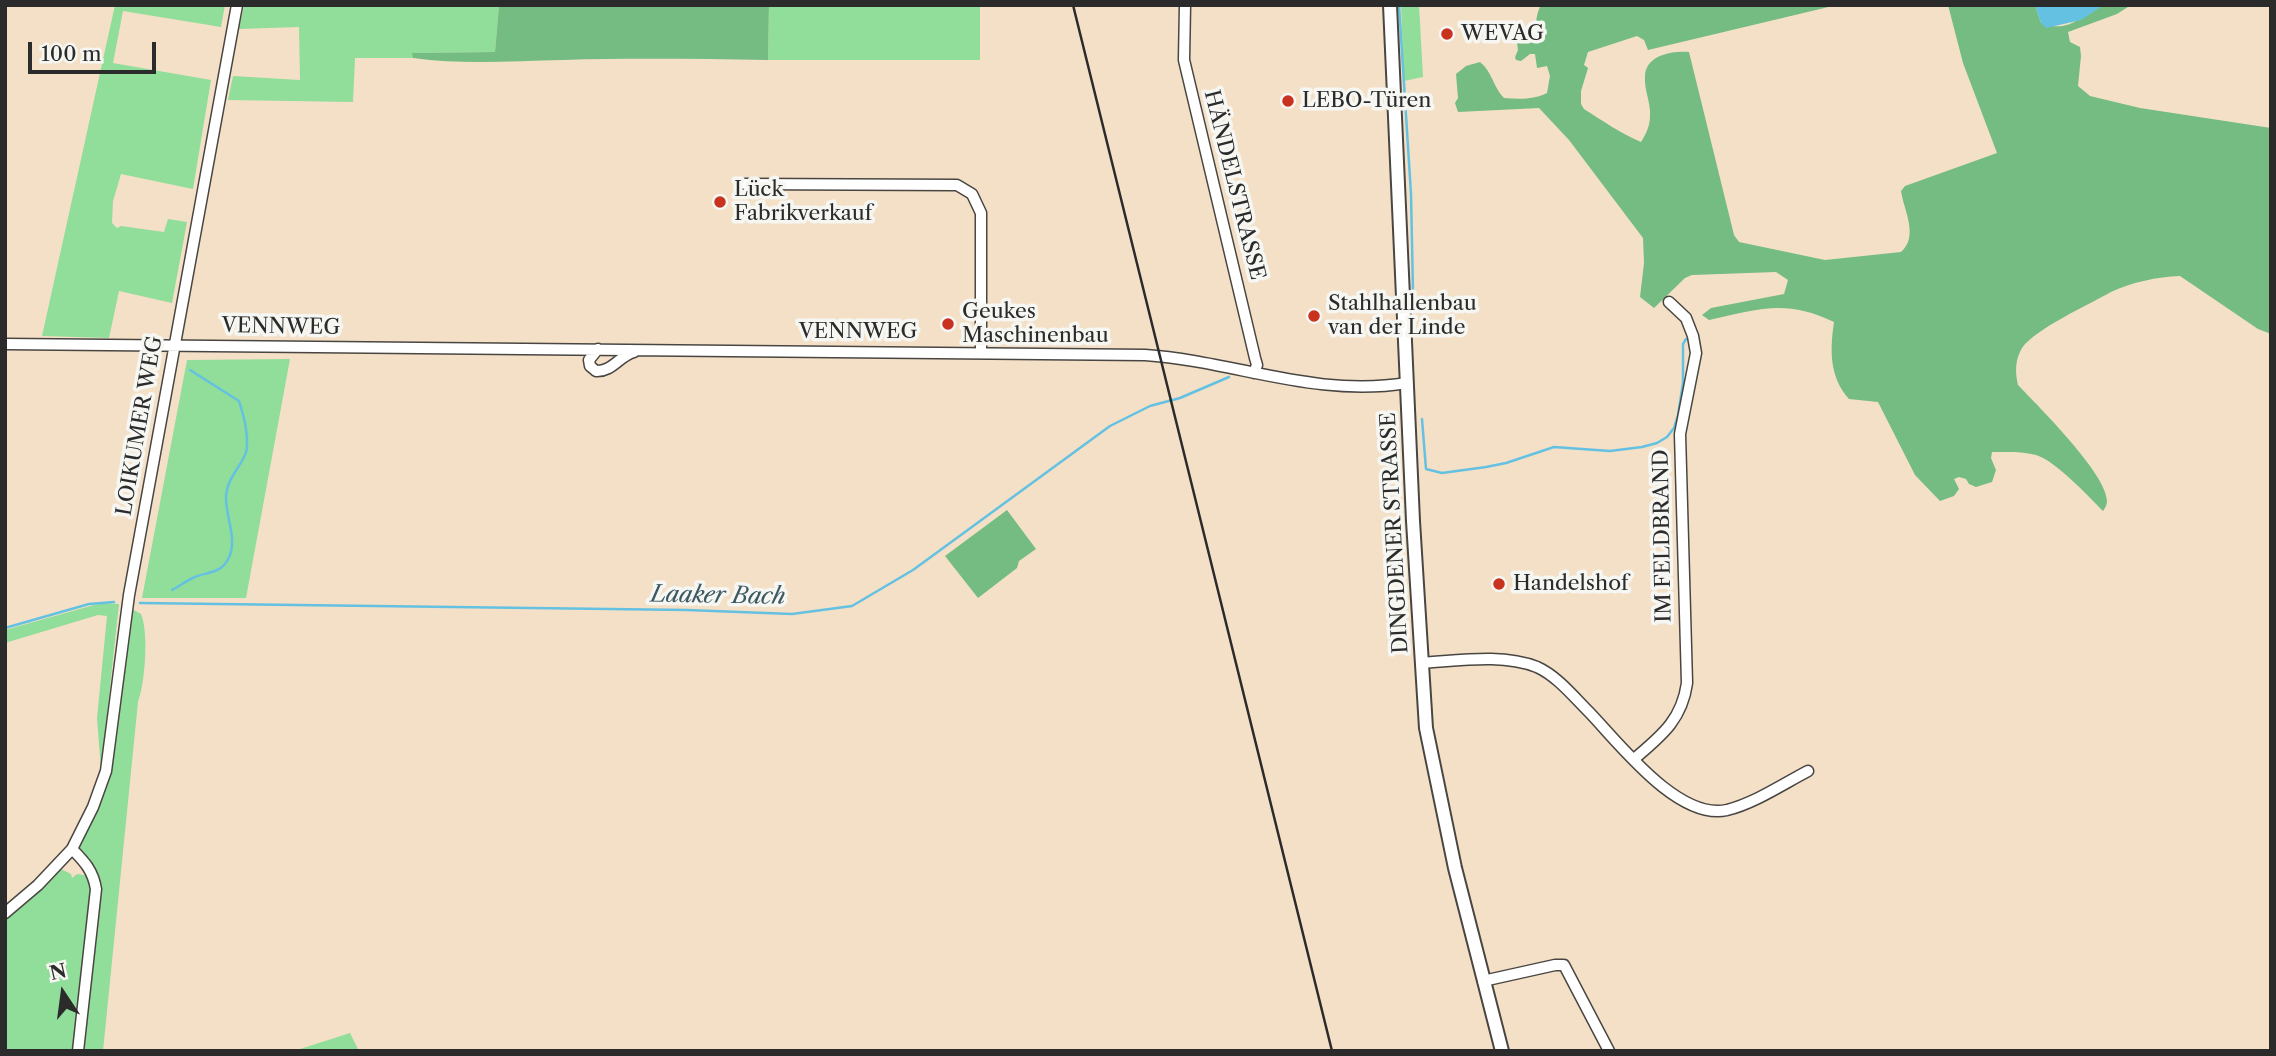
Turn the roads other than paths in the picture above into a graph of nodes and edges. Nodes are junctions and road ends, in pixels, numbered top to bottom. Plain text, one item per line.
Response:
1 (237, 5) edge
2 (1185, 5) edge
3 (1390, 5) edge
4 (745, 184) dead end
5 (1669, 302) dead end
6 (5, 344) edge
7 (174, 345) junction
8 (598, 349) junction
9 (642, 350) junction
10 (981, 352) junction
11 (1254, 373) junction
12 (1407, 383) junction
13 (1420, 663) junction
14 (1634, 759) junction
15 (1808, 771) dead end
16 (72, 849) junction
17 (5, 913) edge
18 (1483, 981) junction
19 (78, 1051) edge
20 (1502, 1051) edge
21 (1609, 1051) edge

1 - 7 street, LOIKUMER WEG
2 - 11 street, HÄNDELSTRASSE
3 - 12 main road, DINGDENER STRASSE
4 - 10 street
5 - 14 street, IM FELDBRAND
6 - 7 street, VENNWEG
7 - 8 street, VENNWEG
7 - 16 street, LOIKUMER WEG
8 - 9 street, VENNWEG
8 - 9 street, VENNWEG
9 - 10 street, VENNWEG
10 - 11 street, VENNWEG
11 - 12 street, VENNWEG
12 - 13 main road, DINGDENER STRASSE
13 - 14 street
13 - 18 main road, DINGDENER STRASSE
14 - 15 street
16 - 17 street, LOIKUMER WEG
16 - 19 street
18 - 20 main road, DINGDENER STRASSE
18 - 21 street

